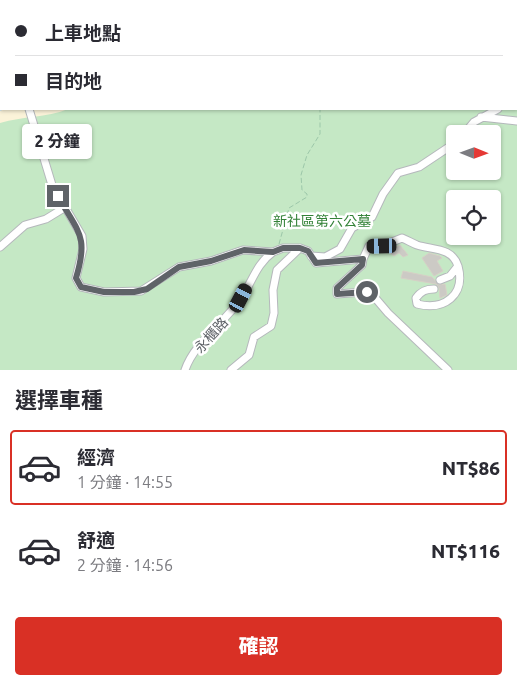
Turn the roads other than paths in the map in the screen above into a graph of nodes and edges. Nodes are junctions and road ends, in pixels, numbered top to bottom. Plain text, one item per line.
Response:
1 (29, 110) edge
2 (496, 110) edge
3 (481, 117) junction
4 (517, 121) edge
5 (473, 125) edge
6 (446, 149) edge
7 (64, 208) junction
8 (0, 247) edge
9 (300, 248) junction
10 (275, 251) junction
11 (311, 256) junction
12 (363, 259) junction
13 (458, 266) junction
14 (440, 280) dead end
15 (434, 289) dead end
16 (185, 370) edge
17 (231, 370) edge
18 (448, 370) edge

1 - 7 street
2 - 3 street
3 - 4 street
3 - 5 street
6 - 11 street
7 - 8 street
7 - 10 street
9 - 10 street
9 - 11 street
9 - 17 street
10 - 16 street, 永櫃路
11 - 12 street
12 - 13 street
12 - 18 street
13 - 14 street
13 - 15 street

